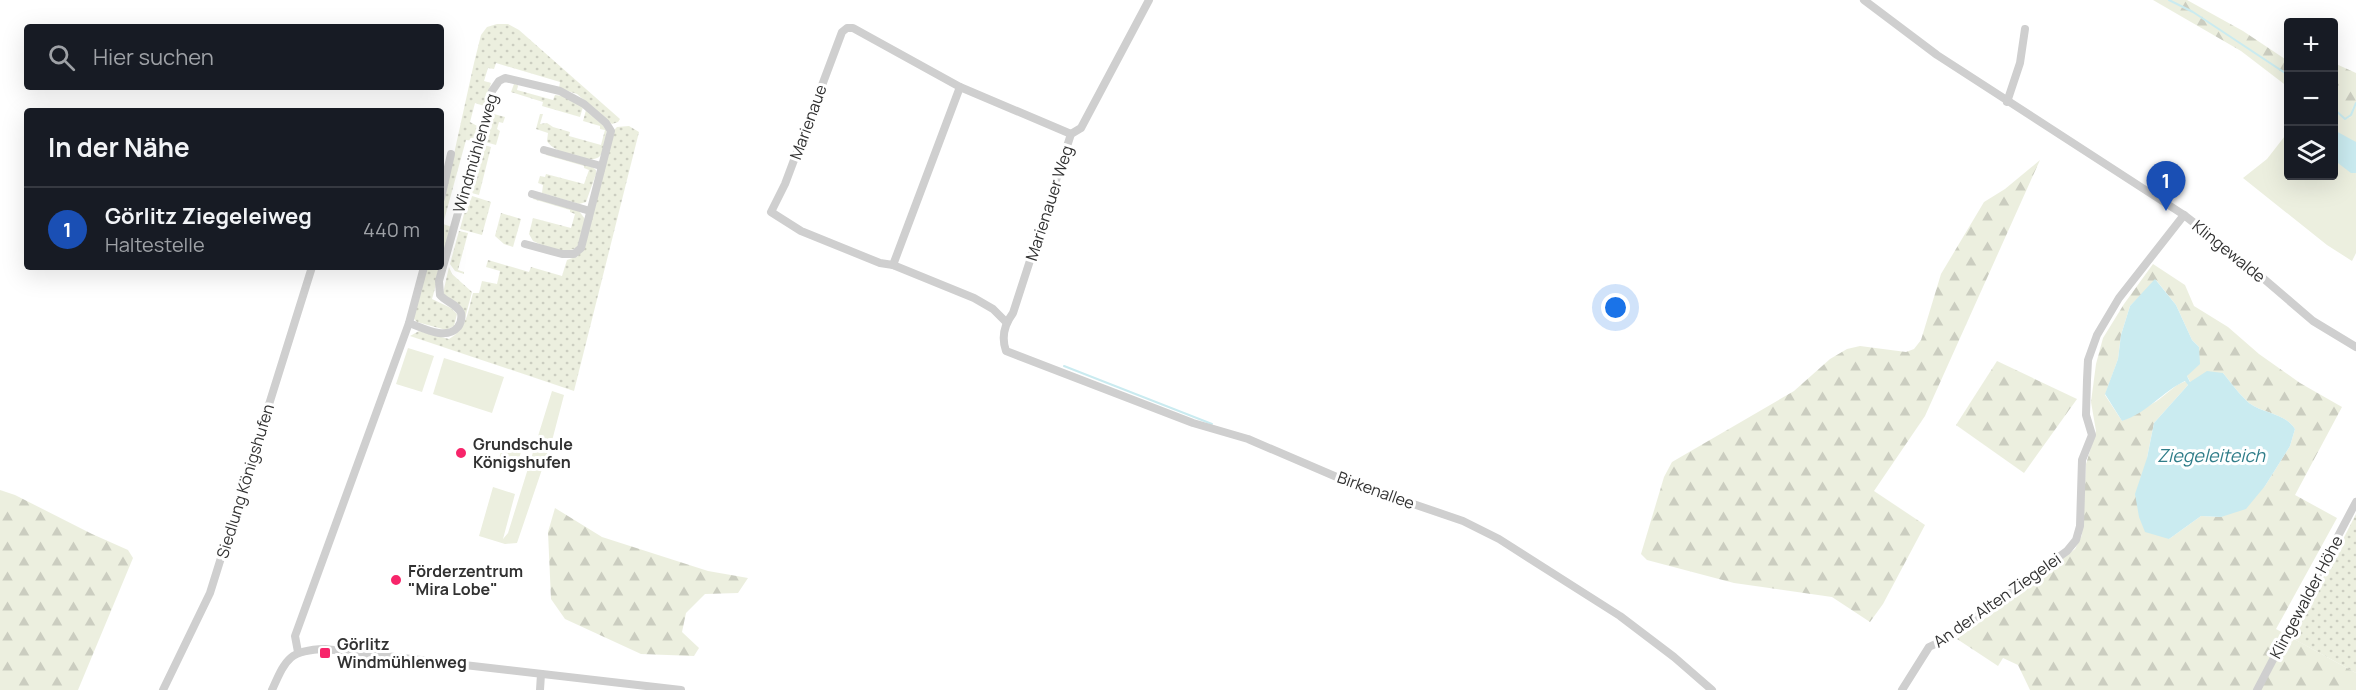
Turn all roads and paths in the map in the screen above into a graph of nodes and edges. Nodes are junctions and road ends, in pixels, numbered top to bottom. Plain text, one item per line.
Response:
1 (1149, 0) edge
2 (1864, 0) edge
3 (2025, 29) dead end
4 (960, 87) junction
5 (2007, 102) junction
6 (1071, 134) junction
7 (544, 150) dead end
8 (450, 154) dead end
9 (601, 166) junction
10 (444, 183) edge
11 (532, 194) dead end
12 (590, 211) junction
13 (2184, 215) junction
14 (525, 244) dead end
15 (444, 263) edge
16 (893, 265) junction
17 (311, 270) edge
18 (423, 270) edge
19 (442, 270) edge
20 (1006, 322) junction
21 (409, 323) junction
22 (2356, 347) edge
23 (1006, 351) joint
24 (2356, 504) edge
25 (298, 652) junction
26 (541, 674) junction
27 (163, 690) edge
28 (272, 690) edge
29 (540, 690) edge
30 (681, 690) edge
31 (1712, 690) edge
32 (1902, 690) edge
33 (2257, 690) edge

1 - 6 street, Marienauer Weg
2 - 5 street, Klingewalde
3 - 5 street
4 - 6 street, Marienaue
4 - 16 street
4 - 16 street, Marienaue
5 - 13 street, Klingewalde
6 - 20 street, Marienauer Weg
7 - 9 street
8 - 10 street, Windmühlenweg
9 - 12 street, Windmühlenweg
9 - 15 street, Windmühlenweg
11 - 12 street
12 - 14 street, Windmühlenweg
13 - 22 street, Klingewalde
13 - 32 street, An der Alten Ziegelei
16 - 20 street, Marienaue
17 - 27 street, Siedlung Königshufen
18 - 21 street
19 - 21 street, Windmühlenweg
20 - 23 street, Marienauer Weg
21 - 25 street
23 - 31 street, Birkenallee
24 - 33 street, Klingewalder Höhe
25 - 26 street
25 - 28 street
26 - 29 street
26 - 30 street

